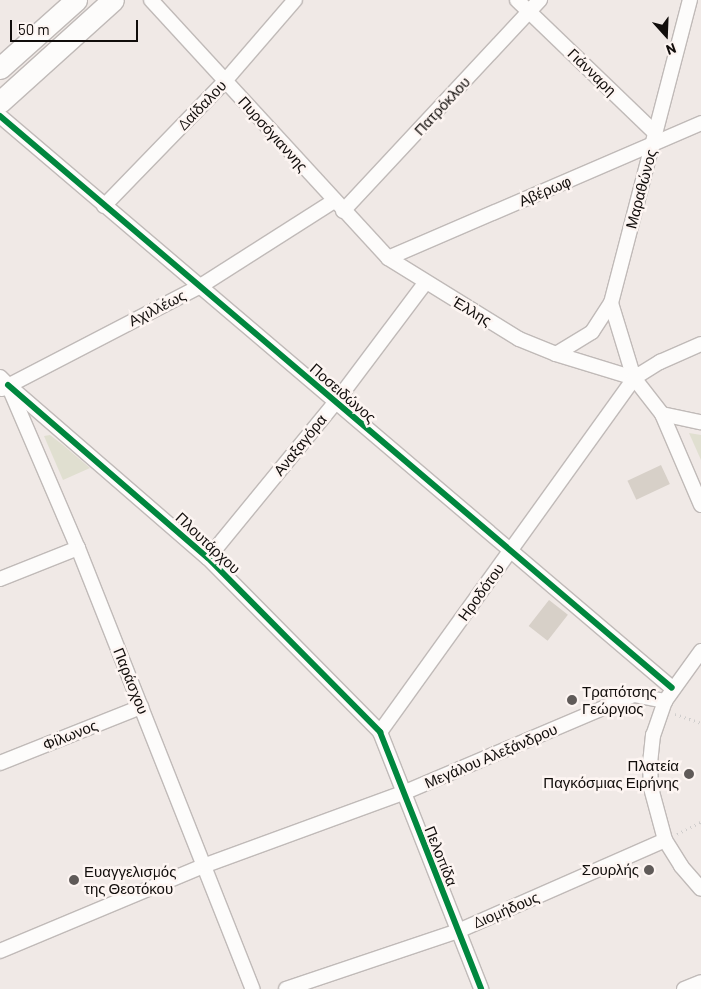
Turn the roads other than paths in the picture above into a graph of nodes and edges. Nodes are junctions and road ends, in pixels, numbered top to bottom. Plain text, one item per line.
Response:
1 (76, 0) edge
2 (112, 0) edge
3 (151, 0) edge
4 (295, 0) edge
5 (517, 0) edge
6 (540, 0) edge
7 (690, 0) edge
8 (529, 12) junction
9 (0, 68) edge
10 (225, 80) junction
11 (0, 102) edge
12 (0, 116) edge
13 (701, 123) edge
14 (654, 138) junction
15 (104, 206) junction
16 (339, 206) junction
17 (388, 258) junction
18 (425, 283) junction
19 (199, 287) junction
20 (611, 303) junction
21 (701, 344) edge
22 (556, 354) junction
23 (634, 378) junction
24 (3, 384) edge
25 (335, 403) junction
26 (662, 414) junction
27 (701, 422) edge
28 (700, 500) edge
29 (78, 548) junction
30 (509, 552) junction
31 (208, 558) junction
32 (0, 579) edge
33 (701, 652) edge
34 (672, 688) junction
35 (663, 706) junction
36 (141, 707) junction
37 (380, 732) junction
38 (0, 763) edge
39 (403, 793) junction
40 (665, 840) junction
41 (206, 865) junction
42 (701, 889) edge
43 (458, 931) junction
44 (0, 951) edge
45 (701, 982) edge
46 (253, 989) edge
47 (286, 989) edge
48 (481, 989) edge
49 (684, 989) edge

1 - 9 main road
2 - 11 main road
3 - 10 street, Πυρσόγιαννης
4 - 10 street, Δαίδαλου
5 - 8 street, Γιάνναρη
6 - 8 street, Πατρόκλου
7 - 14 street, Μαραθώνος
8 - 14 street, Γιάνναρη
8 - 16 street, Πατρόκλου
10 - 15 street, Δαίδαλου
10 - 16 street, Πυρσόγιαννης
12 - 15 street, Ποσειδώνος
13 - 14 street, Αβέρωφ
14 - 17 street, Αβέρωφ
14 - 20 street, Μαραθώνος
15 - 19 street, Ποσειδώνος
16 - 17 street, Έλλης
16 - 19 street, Αχιλλέως
17 - 18 street, Έλλης
18 - 22 street, Έλλης
18 - 25 street, Αναξαγόρα
19 - 24 street, Αχιλλέως
19 - 25 street, Ποσειδώνος
20 - 22 street, Μαραθώνος
20 - 23 street
21 - 23 street
22 - 23 street, Έλλης
23 - 26 street
23 - 30 street, Ηροδότου
24 - 29 street, Παράσχου
24 - 31 street, Πλουτάρχου
25 - 30 street, Ποσειδώνος
25 - 31 street, Αναξαγόρα
26 - 27 street
26 - 28 street
29 - 32 street
29 - 36 street, Παράσχου
30 - 34 street, Ποσειδώνος
30 - 37 street, Ηροδότου
31 - 37 street, Πλουτάρχου
33 - 34 street
34 - 35 street
35 - 39 street, Μεγάλου Αλεξάνδρου
35 - 40 street
36 - 38 street, Φίλωνος
36 - 41 street, Παράσχου
37 - 39 street, Πελοπίδα
39 - 41 street, Μεγάλου Αλεξάνδρου
39 - 43 street, Πελοπίδα
40 - 42 street
40 - 43 street, Διομήδους
41 - 44 street, Μεγάλου Αλεξάνδρου
41 - 46 street, Παράσχου
43 - 47 street, Διομήδους
43 - 48 street, Πελοπίδα
45 - 49 street

